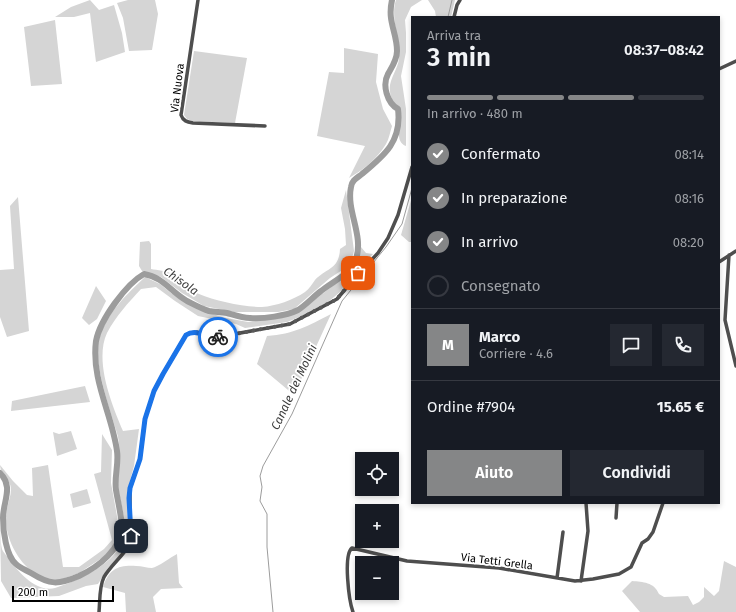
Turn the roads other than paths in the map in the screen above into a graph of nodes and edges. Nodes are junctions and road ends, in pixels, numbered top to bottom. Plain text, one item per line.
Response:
1 (198, 0) edge
2 (460, 0) edge
3 (454, 16) edge
4 (736, 61) edge
5 (720, 69) edge
6 (265, 126) dead end
7 (411, 170) edge
8 (736, 251) edge
9 (729, 255) junction
10 (720, 261) edge
11 (736, 366) edge
12 (586, 504) edge
13 (617, 504) edge
14 (663, 504) edge
15 (616, 518) dead end
16 (563, 532) dead end
17 (557, 578) junction
18 (581, 581) junction
19 (99, 612) edge
20 (353, 612) edge

1 - 6 street, Via Nuova
2 - 3 street
4 - 5 street
7 - 19 street
8 - 9 street
9 - 10 street
9 - 11 street
12 - 18 street
13 - 15 street
14 - 18 street, Via Tetti Grella
16 - 17 street
17 - 18 street, Via Tetti Grella
17 - 20 street, Via Tetti Grella

